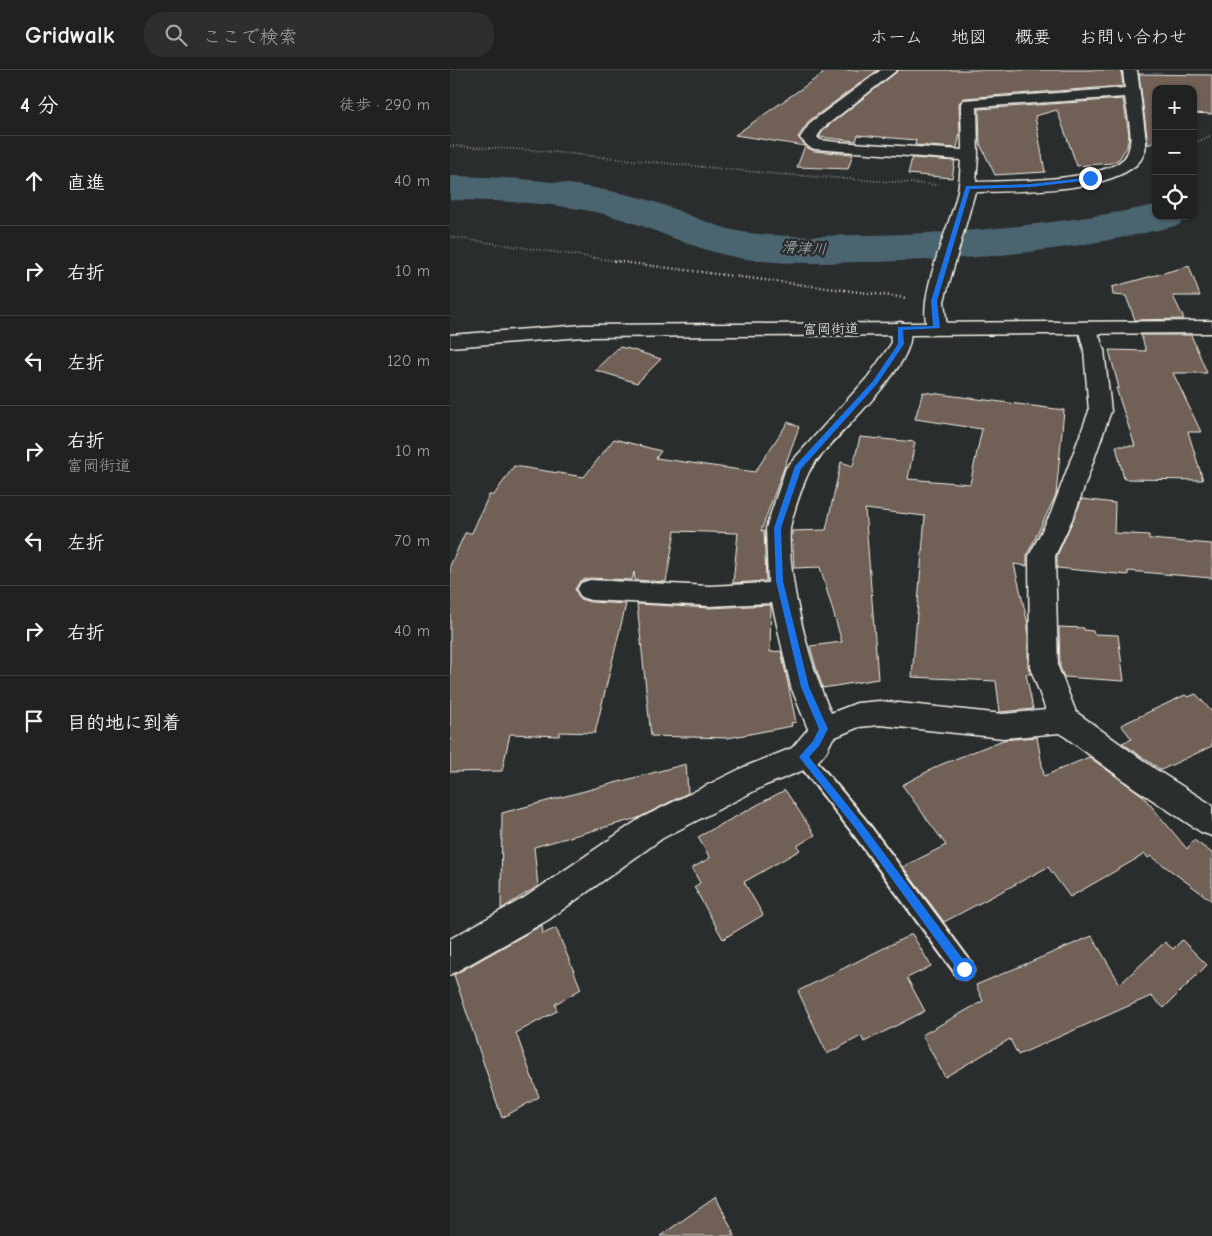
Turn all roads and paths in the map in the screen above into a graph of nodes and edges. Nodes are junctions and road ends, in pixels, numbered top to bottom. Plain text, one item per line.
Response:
1 (890, 70) edge
2 (1130, 70) edge
3 (1131, 92) junction
4 (1212, 134) edge
5 (1197, 142) edge
6 (450, 146) edge
7 (970, 156) junction
8 (967, 191) junction
9 (450, 237) edge
10 (935, 300) junction
11 (1212, 327) edge
12 (900, 328) junction
13 (937, 328) junction
14 (1088, 328) junction
15 (450, 341) edge
16 (590, 590) dead end
17 (782, 592) junction
18 (1065, 720) junction
19 (823, 729) junction
20 (803, 757) junction
21 (1212, 822) edge
22 (450, 958) edge
23 (964, 969) dead end

1 - 7 street
2 - 3 street
3 - 7 street
3 - 8 street
4 - 5 path
6 - 8 path
7 - 8 street
8 - 10 street
9 - 10 path
10 - 13 street
11 - 14 street, 富岡街道
12 - 13 street, 富岡街道
12 - 15 street, 富岡街道
12 - 17 street
13 - 14 street, 富岡街道
14 - 18 street
16 - 17 street
17 - 19 street
18 - 19 street
18 - 21 street
19 - 20 street
20 - 22 street
20 - 23 lane

